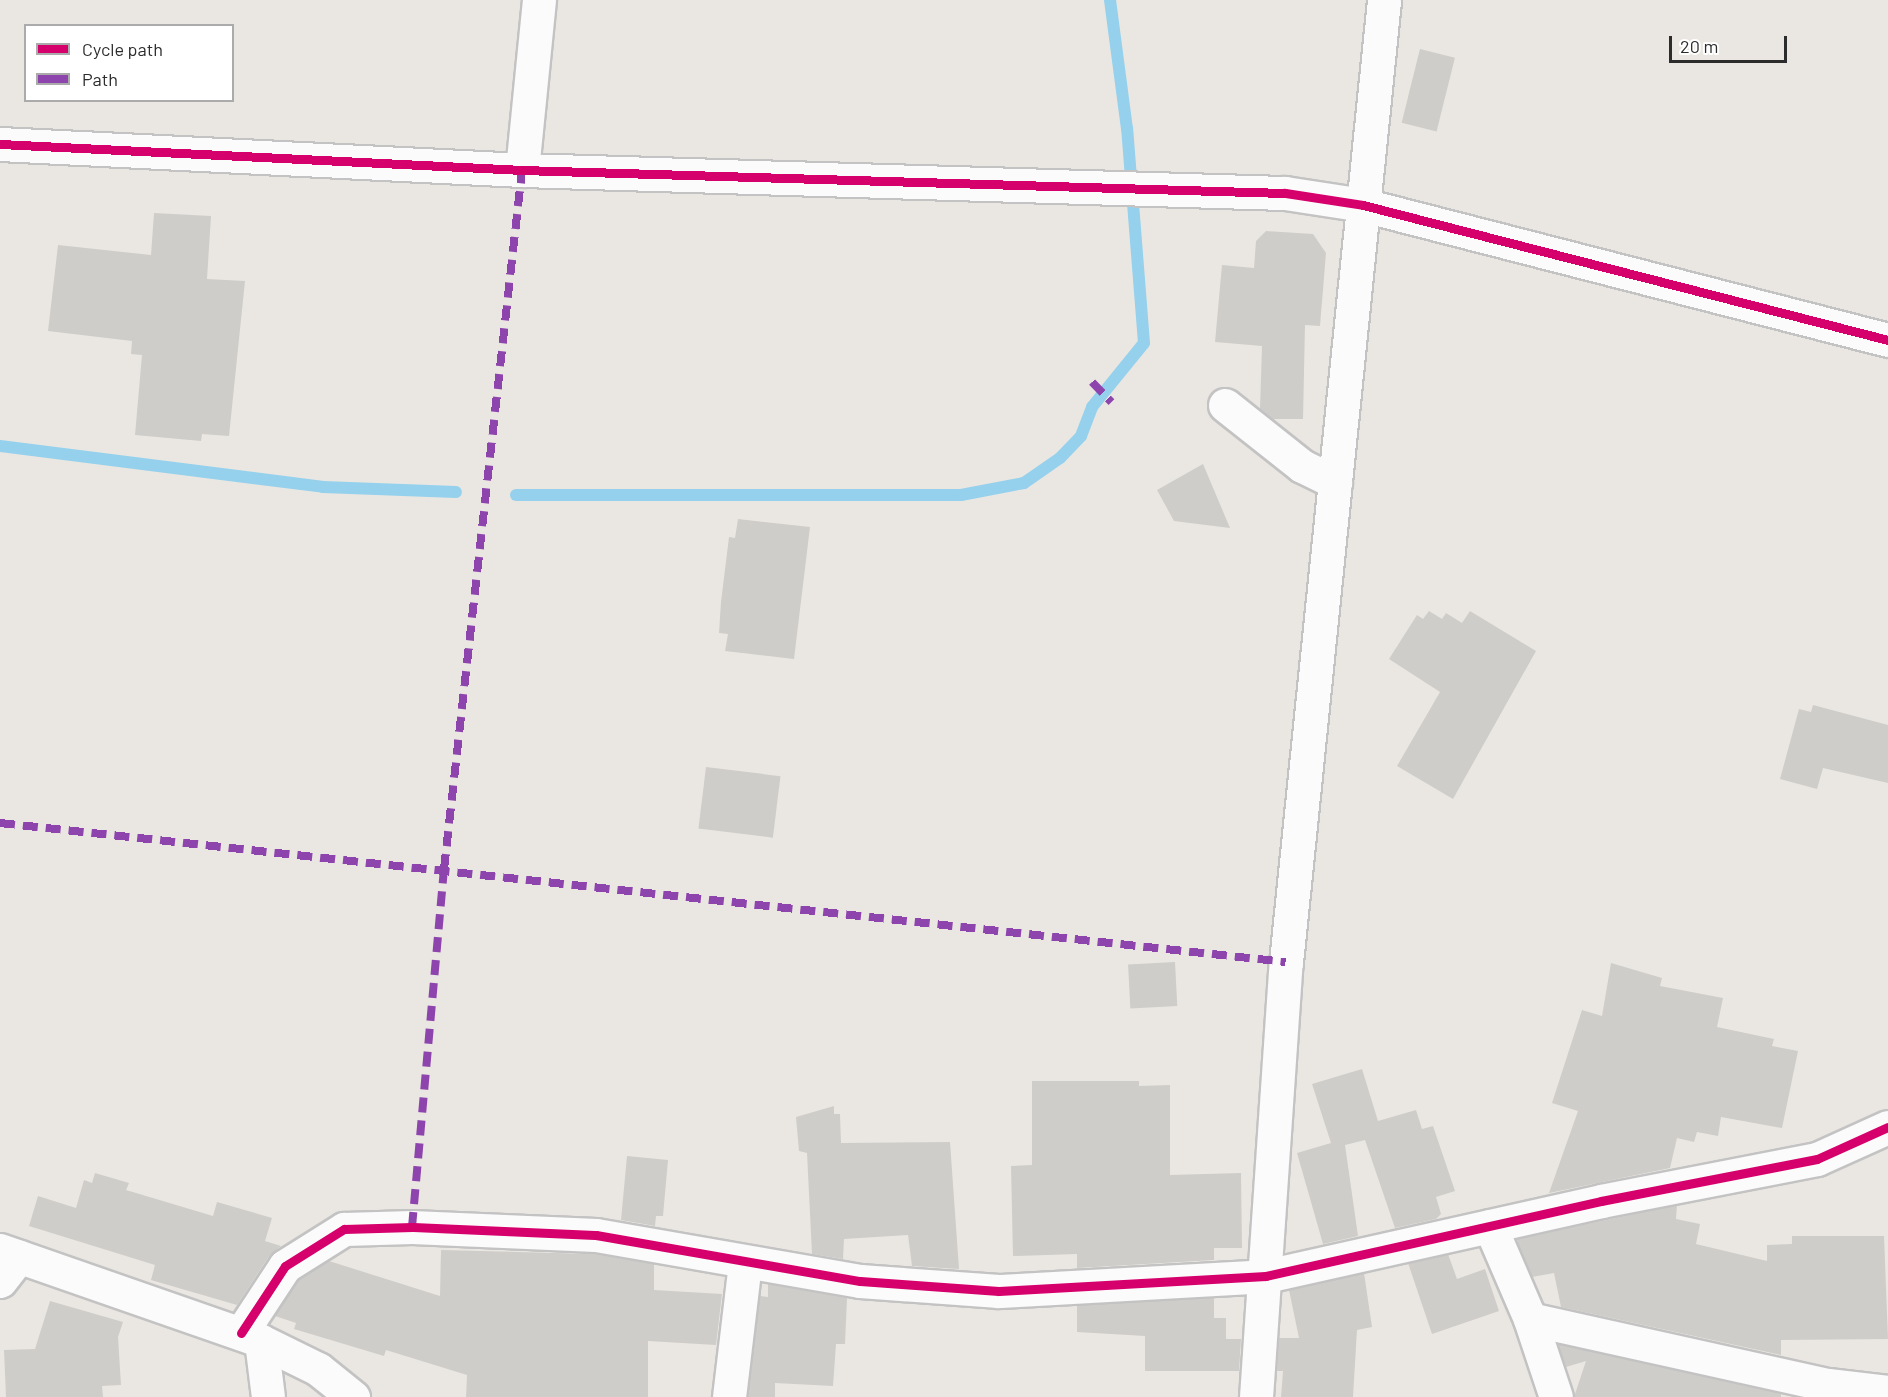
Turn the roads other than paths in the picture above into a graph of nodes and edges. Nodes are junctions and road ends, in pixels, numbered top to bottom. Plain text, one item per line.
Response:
1 (539, 0) edge
2 (1384, 0) edge
3 (0, 144) edge
4 (522, 170) junction
5 (1363, 205) junction
6 (1888, 340) edge
7 (1225, 405) dead end
8 (1335, 482) junction
9 (1888, 1127) edge
10 (1490, 1226) junction
11 (746, 1262) junction
12 (6, 1263) edge
13 (1266, 1276) junction
14 (1530, 1319) junction
15 (251, 1337) junction
16 (1888, 1392) edge
17 (268, 1397) edge
18 (353, 1397) edge
19 (729, 1397) edge
20 (1256, 1397) edge
21 (1556, 1397) edge

1 - 4 street
2 - 5 street
3 - 4 street
4 - 5 street
5 - 6 street
5 - 8 street
7 - 8 street
8 - 13 street
9 - 10 street
10 - 13 street
10 - 14 street
11 - 13 street
11 - 15 street
11 - 19 street
12 - 15 street
13 - 20 street
14 - 16 street
14 - 21 street
15 - 17 street
15 - 18 street

